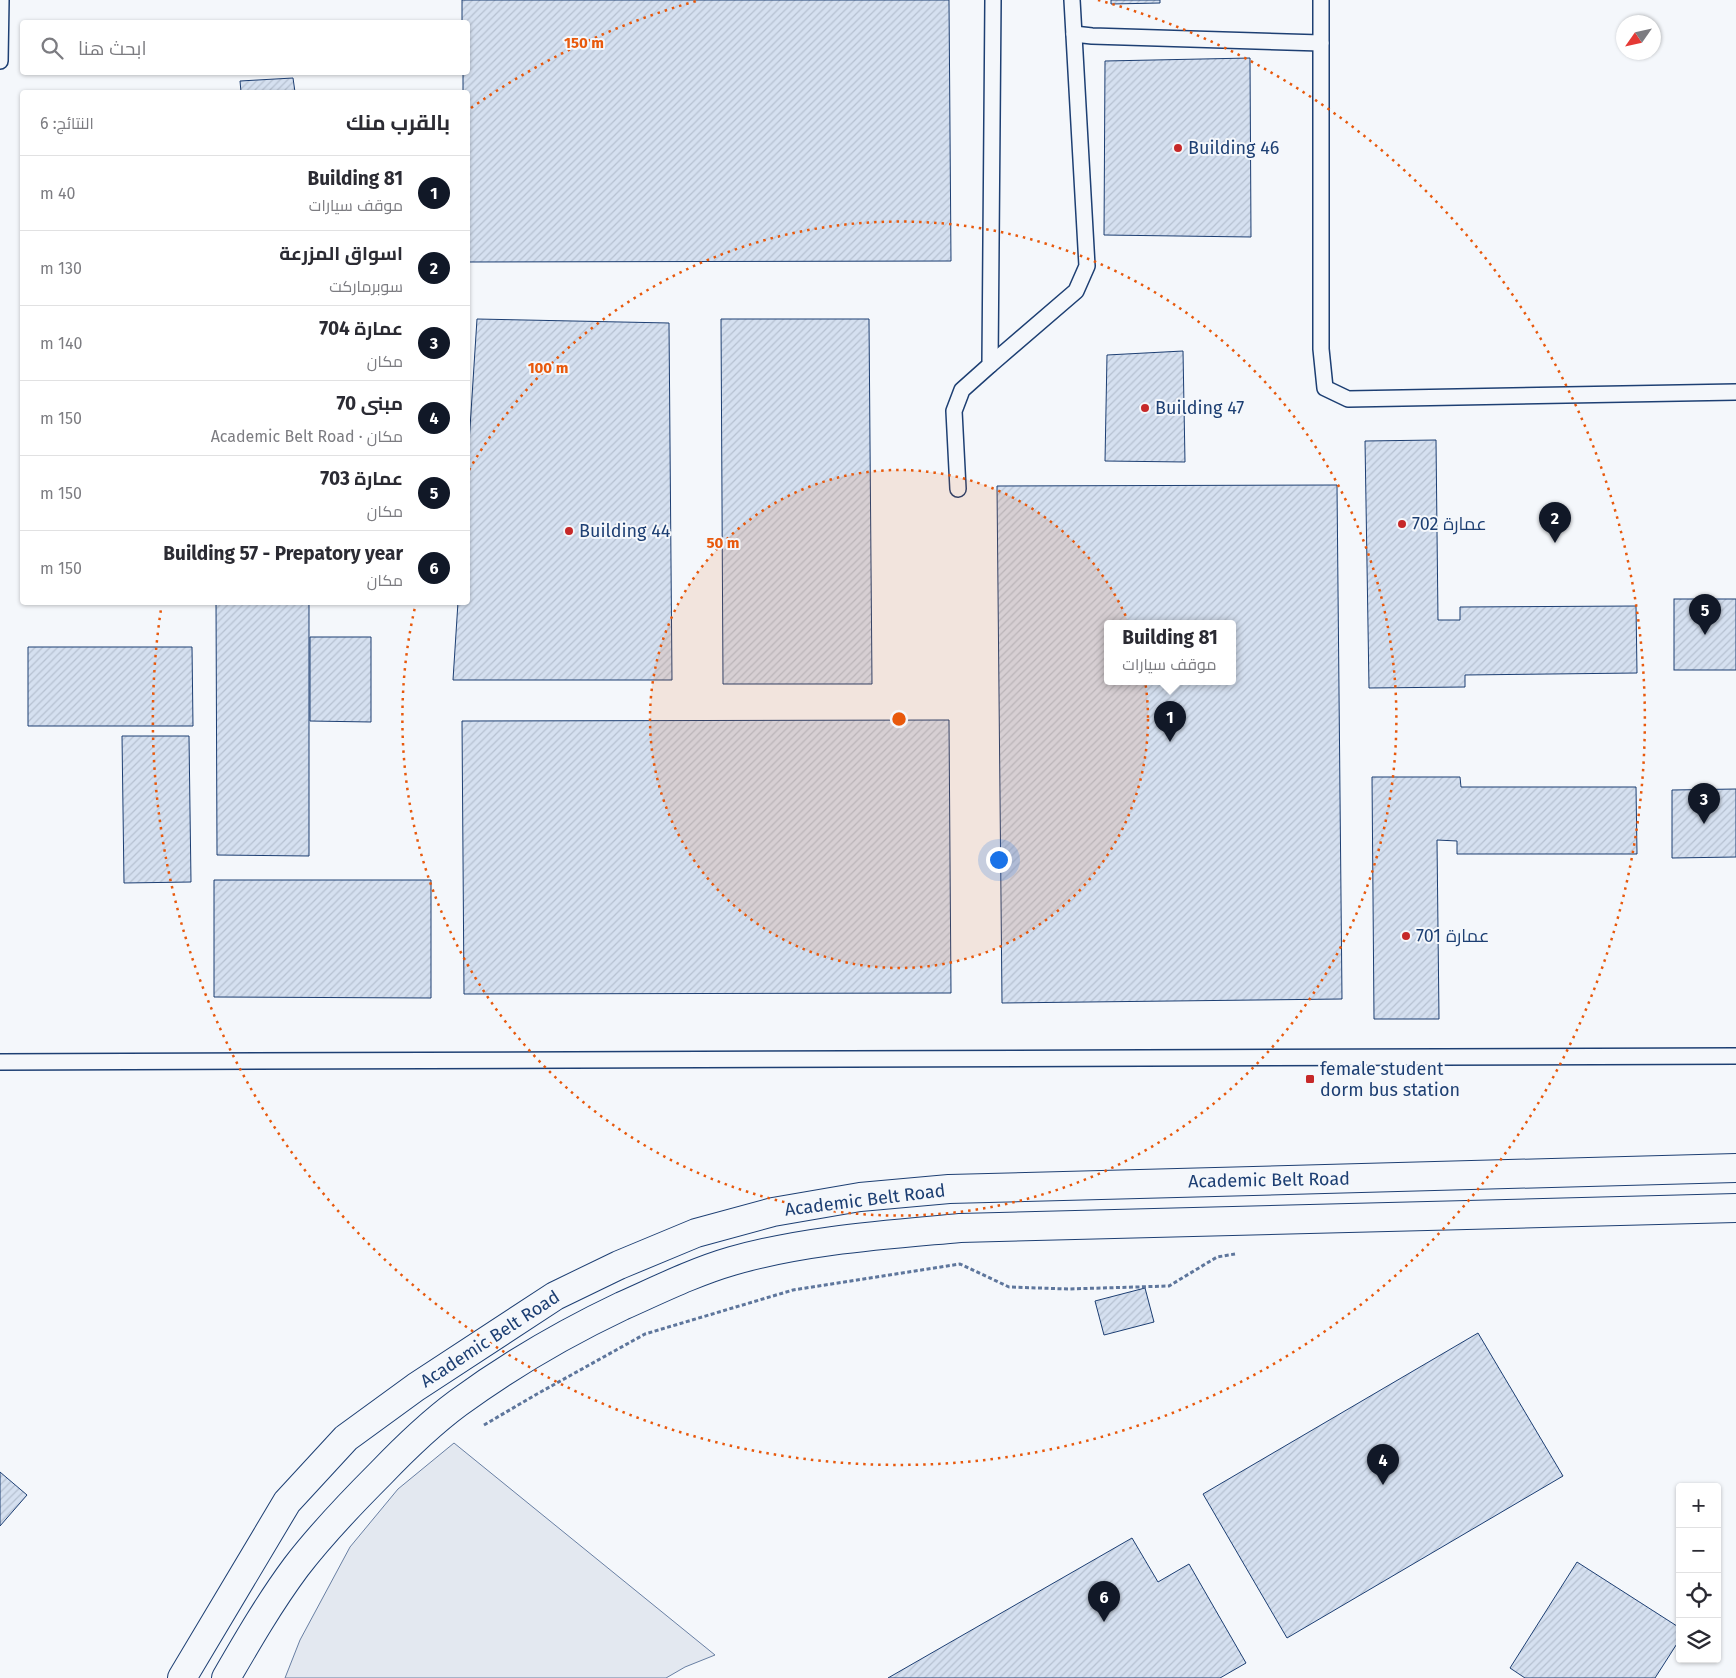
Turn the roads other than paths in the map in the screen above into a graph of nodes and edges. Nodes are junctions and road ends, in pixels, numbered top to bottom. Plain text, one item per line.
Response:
1 (1, 0) edge
2 (993, 0) edge
3 (1072, 0) edge
4 (1321, 0) edge
5 (1074, 34) junction
6 (1321, 43) junction
7 (0, 61) edge
8 (990, 365) junction
9 (1736, 392) edge
10 (958, 489) dead end
11 (1736, 1056) edge
12 (0, 1062) edge
13 (1736, 1168) edge
14 (1736, 1208) edge
15 (182, 1678) edge
16 (226, 1678) edge

1 - 7 lane
2 - 8 lane
3 - 5 lane
4 - 6 lane
5 - 6 lane
5 - 8 lane
6 - 9 lane
8 - 10 lane
11 - 12 lane
13 - 15 street, Academic Belt Road
14 - 16 street, Academic Belt Road

